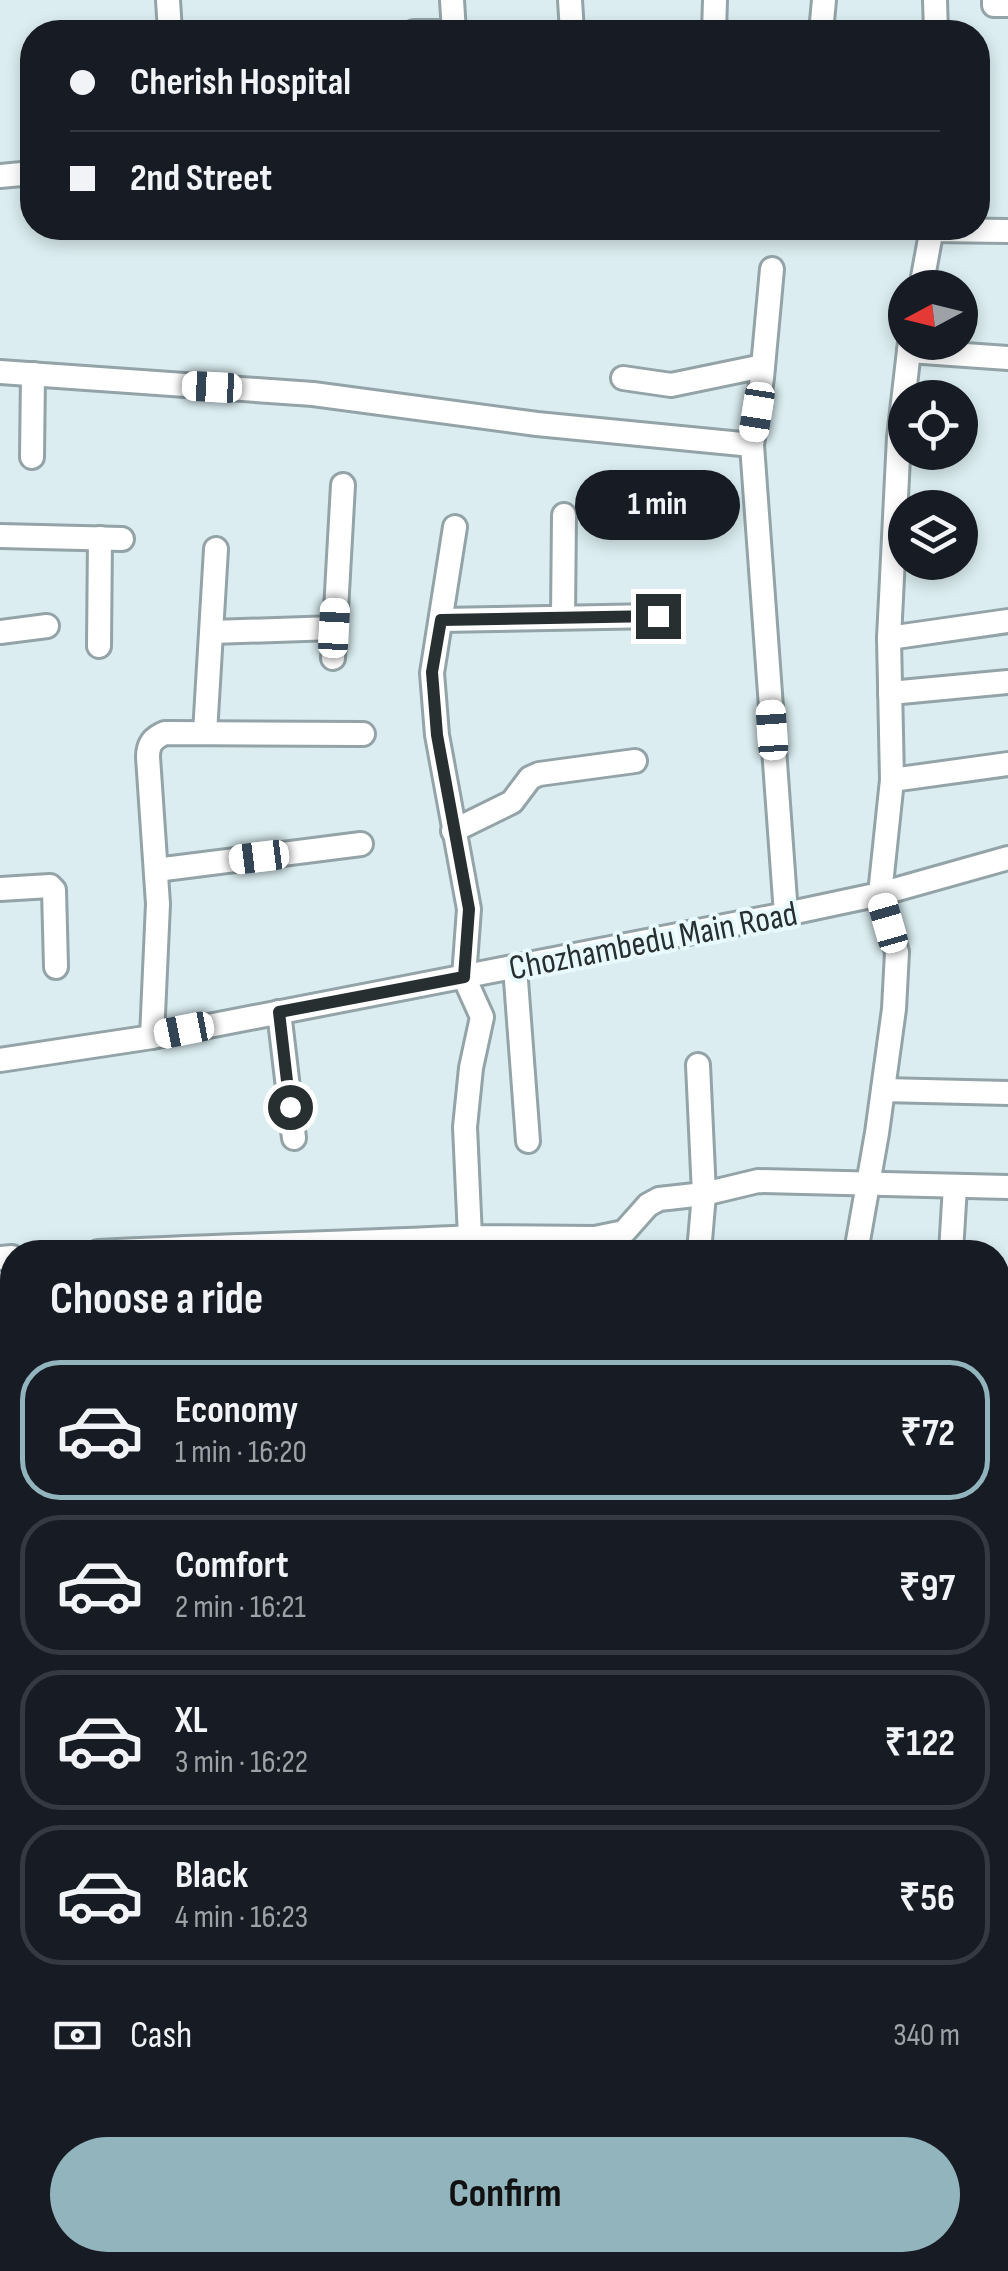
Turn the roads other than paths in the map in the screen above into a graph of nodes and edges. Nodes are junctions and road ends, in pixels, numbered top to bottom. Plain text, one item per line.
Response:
1 (994, 0) edge
2 (1008, 5) edge
3 (930, 240) edge
4 (772, 269) dead end
5 (924, 270) edge
6 (978, 355) edge
7 (1008, 358) edge
8 (908, 360) edge
9 (763, 366) junction
10 (0, 372) edge
11 (33, 374) junction
12 (624, 378) dead end
13 (752, 445) junction
14 (32, 457) dead end
15 (343, 485) dead end
16 (564, 516) dead end
17 (455, 528) dead end
18 (0, 536) edge
19 (216, 549) dead end
20 (563, 616) junction
21 (658, 616) dead end
22 (441, 620) junction
23 (1008, 621) edge
24 (47, 626) dead end
25 (334, 628) junction
26 (0, 632) edge
27 (212, 632) junction
28 (889, 638) junction
29 (100, 646) dead end
30 (333, 658) dead end
31 (1008, 682) edge
32 (890, 693) junction
33 (205, 733) junction
34 (363, 734) dead end
35 (636, 761) dead end
36 (1008, 764) edge
37 (892, 780) junction
38 (453, 831) junction
39 (361, 844) dead end
40 (1008, 858) edge
41 (156, 870) junction
42 (0, 889) edge
43 (880, 894) junction
44 (786, 914) junction
45 (56, 967) dead end
46 (515, 967) junction
47 (464, 977) junction
48 (279, 1012) junction
49 (152, 1037) junction
50 (0, 1060) edge
51 (698, 1066) dead end
52 (883, 1090) junction
53 (1008, 1093) edge
54 (294, 1138) dead end
55 (528, 1141) dead end
56 (868, 1182) junction
57 (955, 1186) junction
58 (1008, 1187) edge
59 (704, 1194) junction
60 (471, 1240) edge
61 (560, 1240) edge
62 (700, 1240) edge
63 (858, 1240) edge
64 (952, 1240) edge

1 - 2 street
3 - 5 street
4 - 9 street
6 - 7 street
8 - 28 street
9 - 12 street
9 - 13 street
10 - 11 street
11 - 13 street
11 - 14 street
13 - 44 street
15 - 25 street
16 - 20 street
17 - 22 street
18 - 29 street
19 - 27 street
20 - 21 street
20 - 22 street
22 - 38 street
23 - 28 street
24 - 26 street
25 - 27 street
25 - 30 street
27 - 33 street
28 - 32 street
31 - 32 street
32 - 37 street
33 - 34 street
33 - 41 street
35 - 38 street
36 - 37 street
37 - 43 street
38 - 47 street
39 - 41 street
40 - 43 street, Chozhambedu Main Road
41 - 49 street
42 - 45 street
43 - 44 street, Chozhambedu Main Road
43 - 52 street
44 - 46 street, Chozhambedu Main Road
46 - 47 street, Chozhambedu Main Road
46 - 55 street
47 - 48 street, Chozhambedu Main Road
47 - 60 street
48 - 49 street, Chozhambedu Main Road
48 - 54 street
49 - 50 street, Chozhambedu Main Road
51 - 59 street
52 - 53 street
52 - 56 street
56 - 57 street
56 - 59 street
56 - 63 street
57 - 58 street
57 - 64 street
59 - 61 street
59 - 62 street

